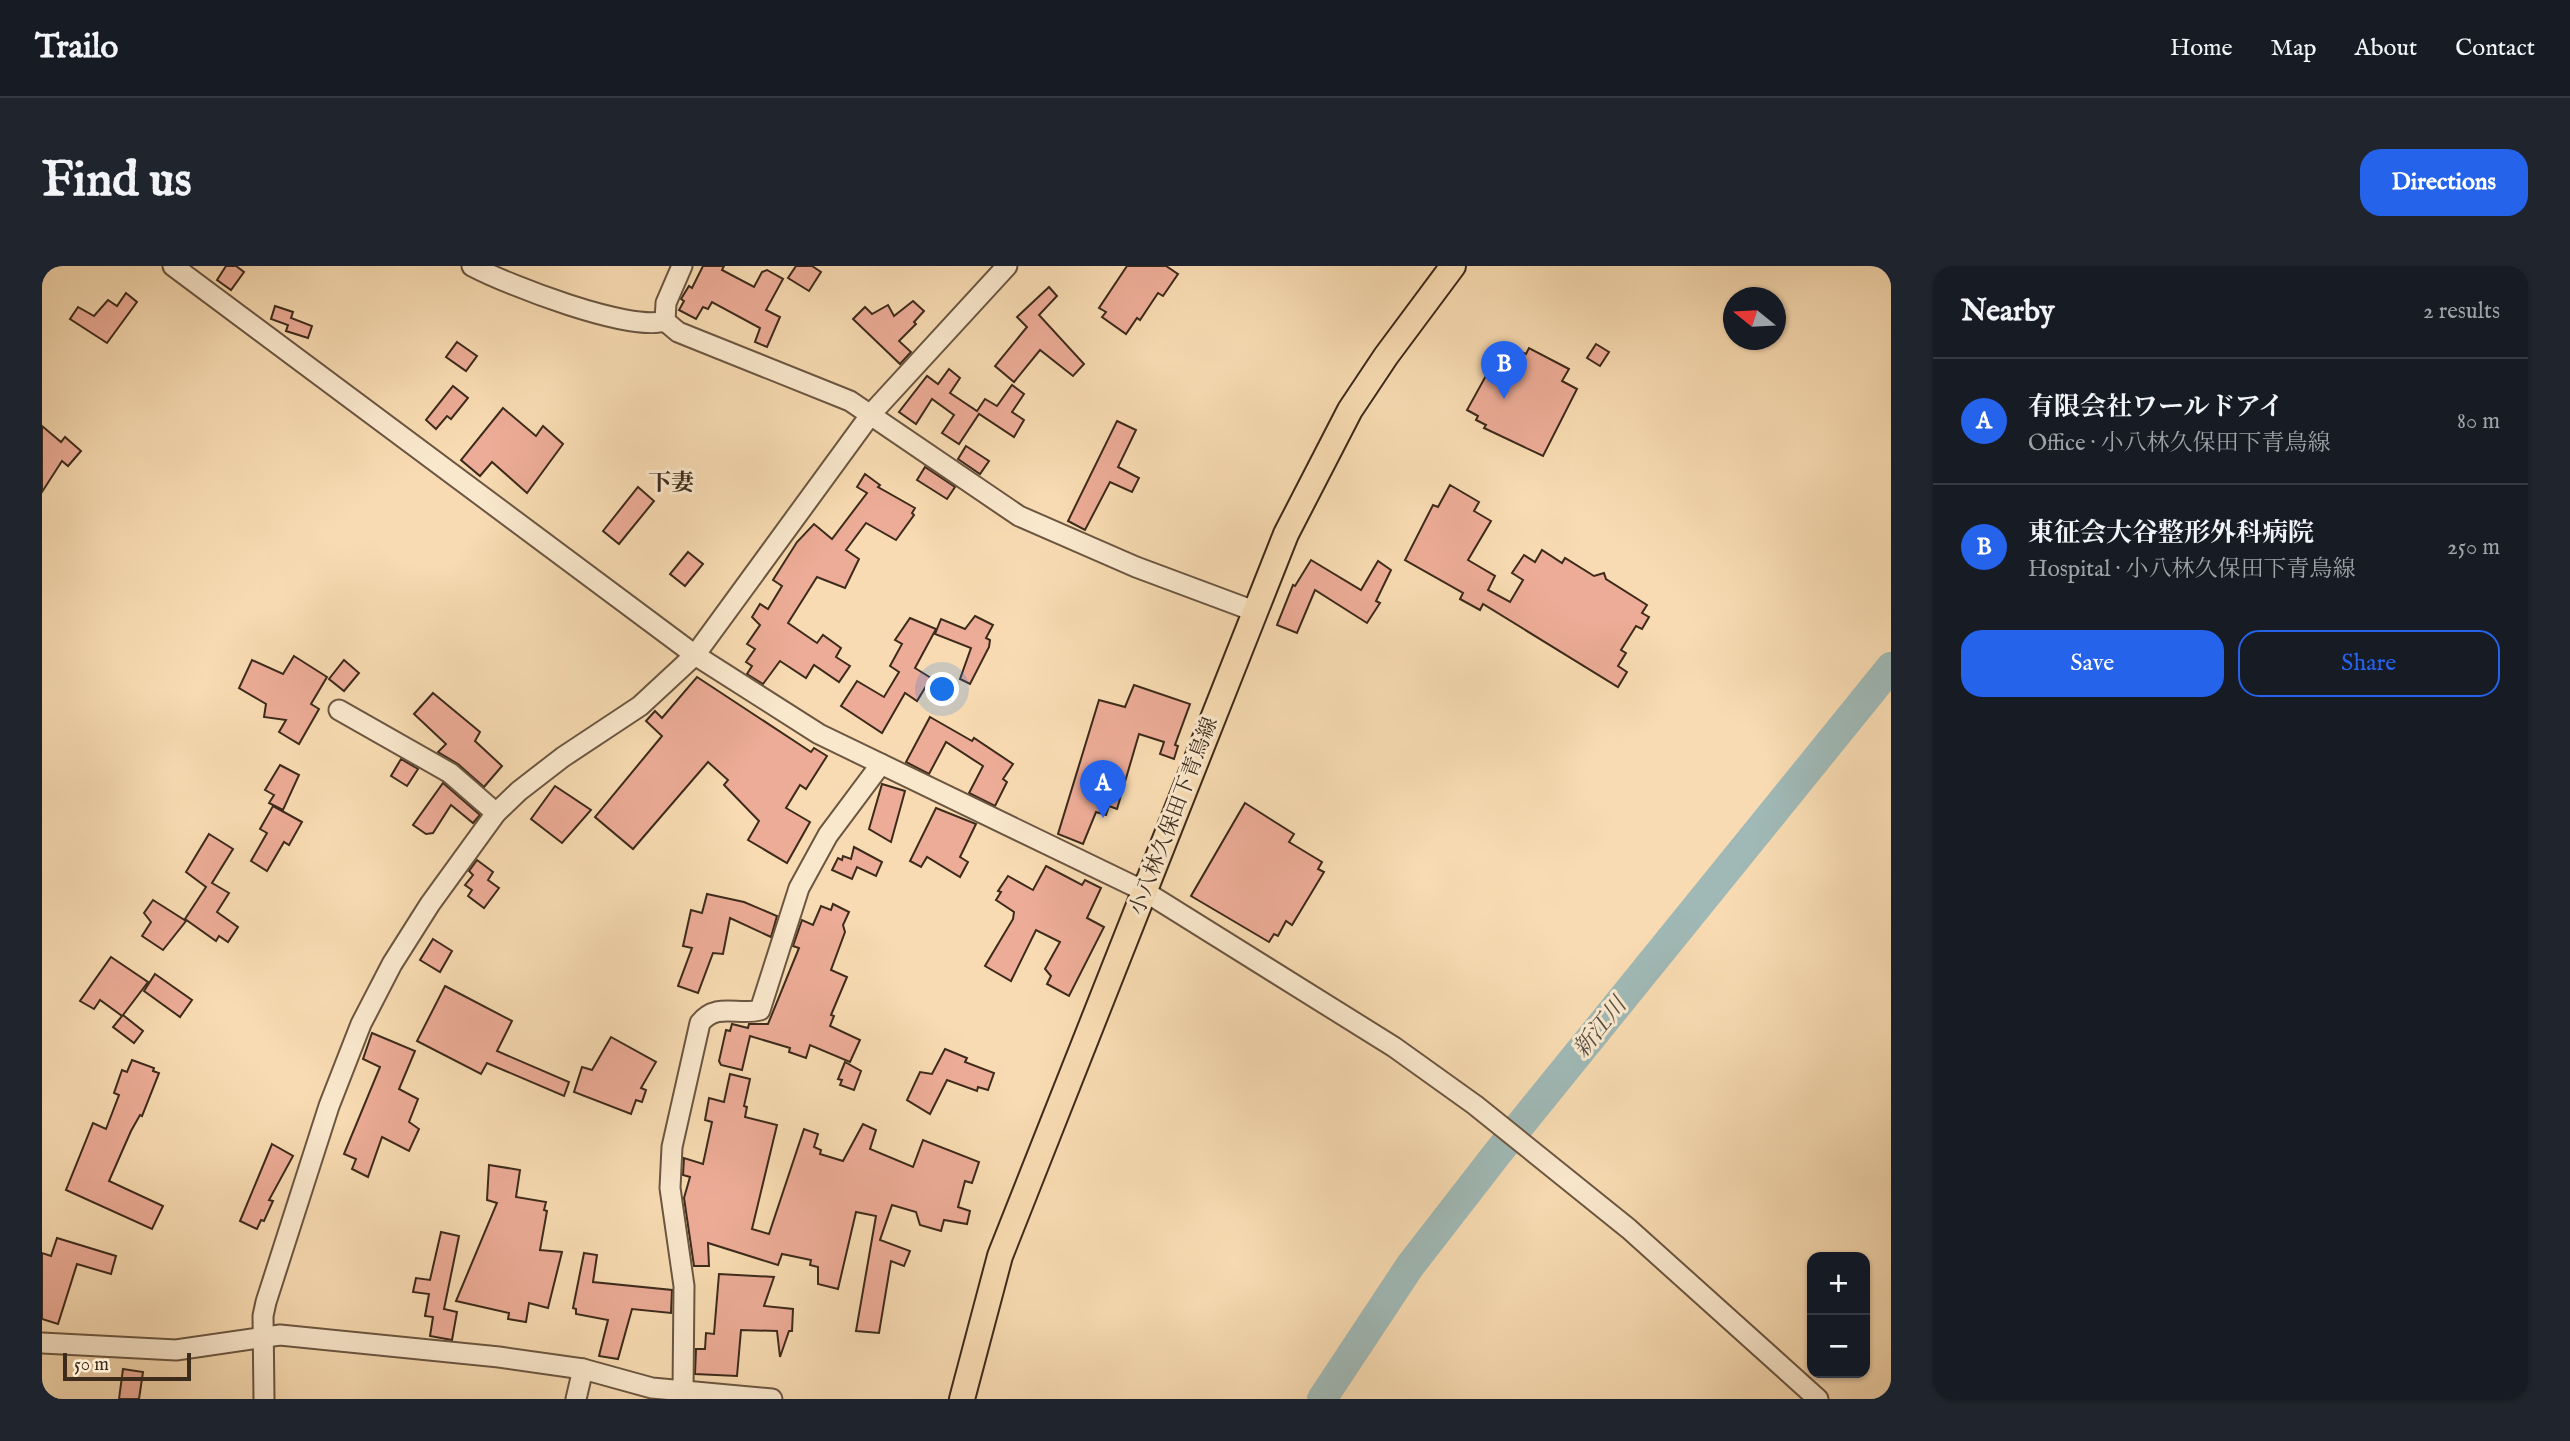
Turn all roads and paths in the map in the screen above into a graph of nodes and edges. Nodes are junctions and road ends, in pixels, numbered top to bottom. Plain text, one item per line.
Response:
1 (173, 266) edge
2 (472, 266) edge
3 (682, 266) edge
4 (1007, 266) edge
5 (1453, 266) edge
6 (665, 321) junction
7 (871, 414) junction
8 (1254, 611) junction
9 (695, 655) junction
10 (339, 710) dead end
11 (881, 764) junction
12 (496, 813) junction
13 (1144, 891) junction
14 (263, 1335) junction
15 (42, 1343) edge
16 (583, 1369) junction
17 (683, 1392) junction
18 (264, 1399) edge
19 (576, 1399) edge
20 (772, 1399) edge
21 (962, 1399) edge
22 (1818, 1399) edge

1 - 9 street
2 - 6 street
3 - 6 street
4 - 7 street
5 - 8 main road, 小八林久保田下青鳥線
6 - 7 street
7 - 8 street
7 - 9 street
8 - 13 main road, 小八林久保田下青鳥線
9 - 11 street
9 - 12 street
10 - 12 street
11 - 13 street
11 - 17 street
12 - 14 street
13 - 21 main road, 小八林久保田下青鳥線
13 - 22 street
14 - 15 street
14 - 16 street
14 - 18 street
16 - 17 street
16 - 19 street
17 - 20 street

